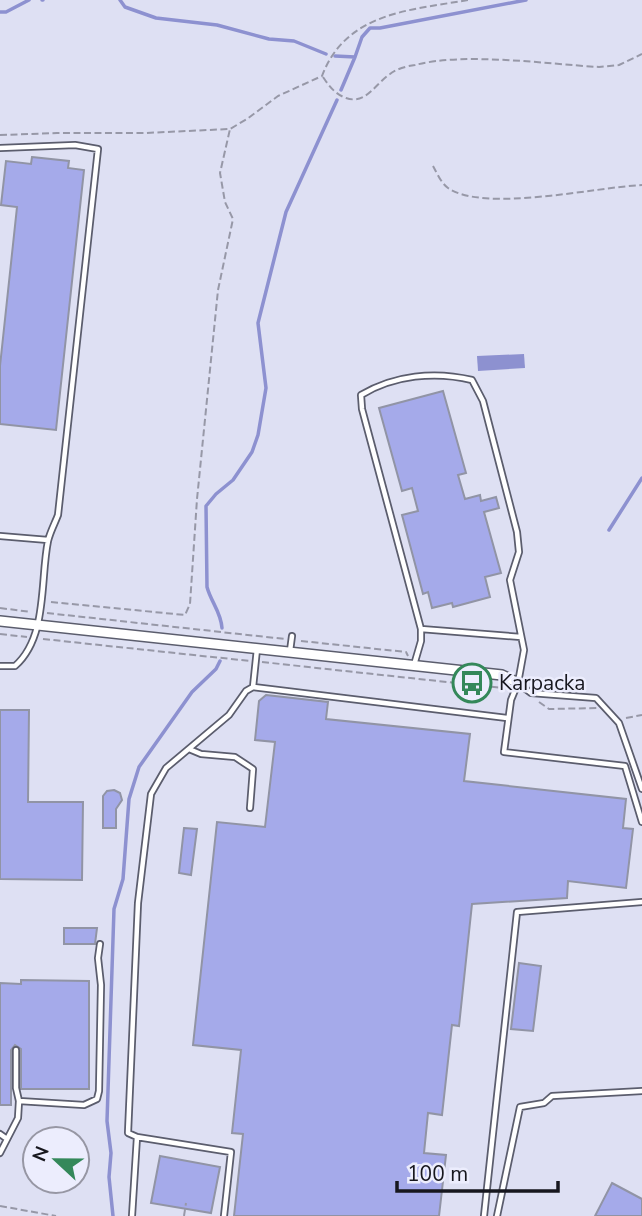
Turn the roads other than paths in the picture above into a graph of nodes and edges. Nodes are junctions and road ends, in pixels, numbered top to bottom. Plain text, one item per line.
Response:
1 (0, 148) edge
2 (0, 536) edge
3 (48, 540) junction
4 (0, 621) edge
5 (36, 625) junction
6 (421, 629) junction
7 (521, 637) junction
8 (291, 638) road end
9 (258, 649) junction
10 (290, 652) junction
11 (414, 665) junction
12 (0, 666) edge
13 (518, 683) junction
14 (253, 687) junction
15 (507, 718) junction
16 (189, 749) junction
17 (642, 789) edge
18 (250, 808) dead end
19 (642, 822) edge
20 (642, 902) edge
21 (100, 944) dead end
22 (16, 1050) dead end
23 (642, 1091) edge
24 (19, 1101) junction
25 (0, 1134) edge
26 (137, 1137) junction
27 (7, 1139) junction
28 (0, 1153) edge
29 (132, 1216) edge
30 (223, 1216) edge
31 (484, 1216) edge
32 (497, 1216) edge

1 - 3 lane
2 - 3 lane
3 - 5 lane
4 - 5 street
5 - 9 street
5 - 12 lane
6 - 7 lane
6 - 7 lane
6 - 11 lane
7 - 13 lane
8 - 10 lane
9 - 10 street
9 - 14 lane
10 - 11 street
11 - 13 street
13 - 15 lane
13 - 17 lane
14 - 15 lane
14 - 16 lane
15 - 19 lane
16 - 18 lane
16 - 26 lane
20 - 31 lane
21 - 24 lane
22 - 24 lane
23 - 32 lane
24 - 27 lane
25 - 27 lane
26 - 29 lane
26 - 30 lane
27 - 28 lane

